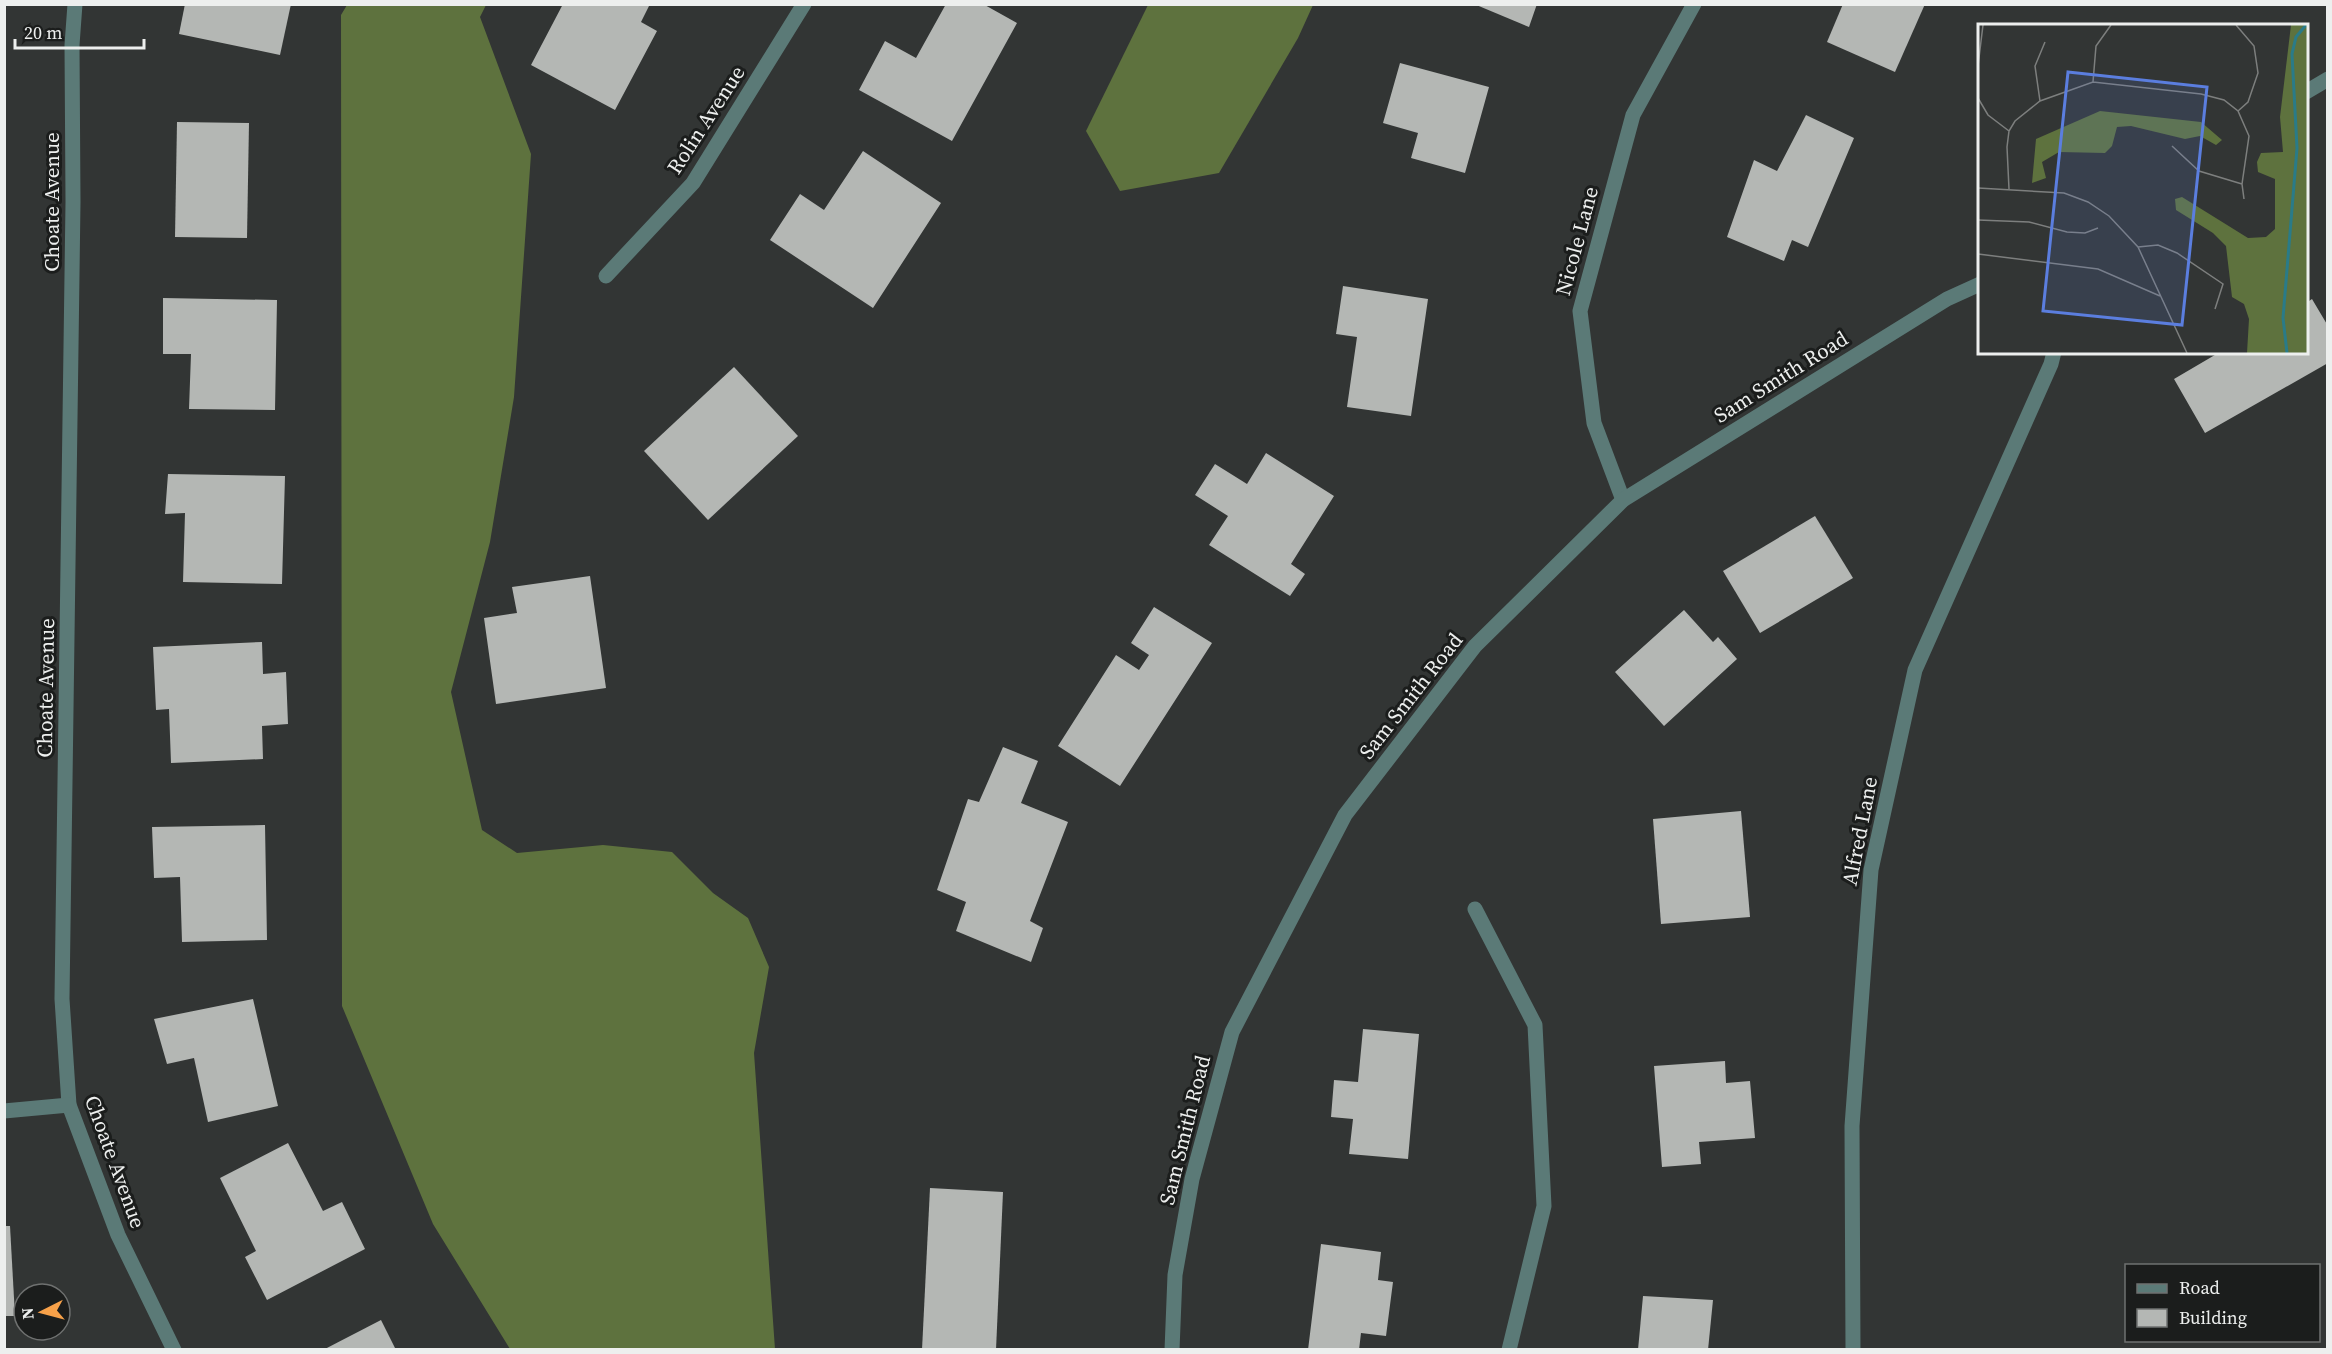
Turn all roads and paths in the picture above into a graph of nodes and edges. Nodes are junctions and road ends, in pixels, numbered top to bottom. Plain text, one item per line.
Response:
1 (75, 4) edge
2 (804, 4) edge
3 (1694, 4) edge
4 (2328, 79) edge
5 (2308, 91) edge
6 (606, 276) dead end
7 (1978, 285) edge
8 (2054, 354) edge
9 (1623, 500) junction
10 (1475, 909) dead end
11 (69, 1105) junction
12 (4, 1111) edge
13 (174, 1350) edge
14 (1172, 1350) edge
15 (1509, 1350) edge
16 (1853, 1350) edge

1 - 11 street, Choate Avenue
2 - 6 street, Rolin Avenue
3 - 9 street, Nicole Lane
4 - 5 street
7 - 9 street, Sam Smith Road
8 - 16 street, Alfred Lane
9 - 14 street, Sam Smith Road
10 - 15 street
11 - 12 street
11 - 13 street, Choate Avenue

